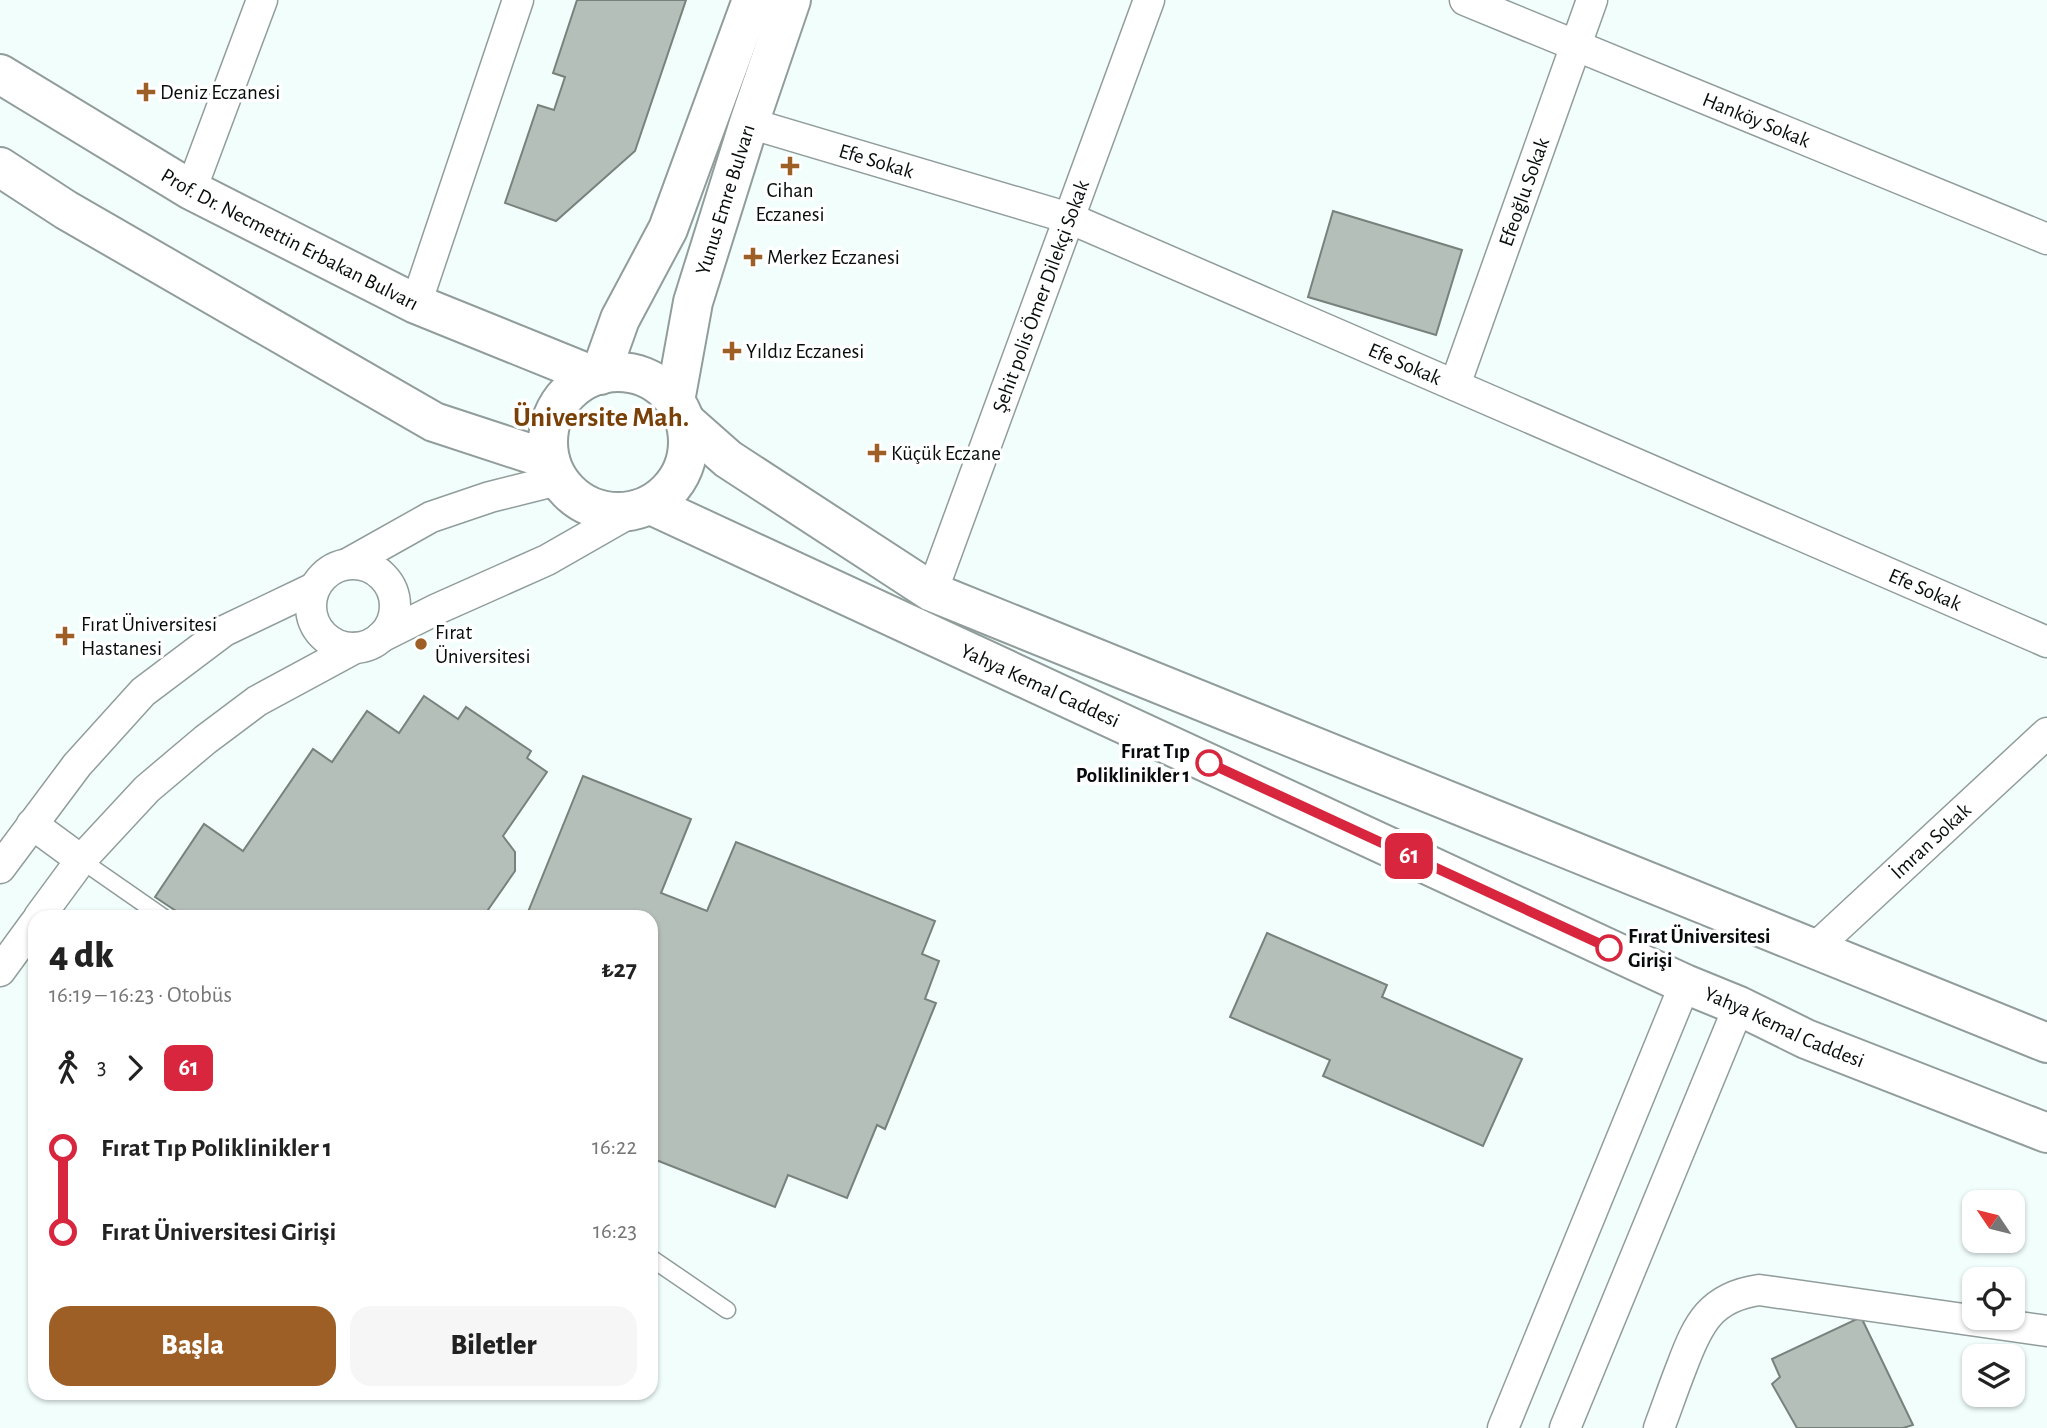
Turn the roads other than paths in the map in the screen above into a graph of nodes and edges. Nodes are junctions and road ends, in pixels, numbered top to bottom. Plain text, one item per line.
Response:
1 (262, 0) edge
2 (518, 0) edge
3 (752, 0) edge
4 (791, 0) edge
5 (1149, 0) edge
6 (1465, 0) edge
7 (1591, 0) edge
8 (1576, 44) junction
9 (0, 74) edge
10 (749, 123) junction
11 (0, 167) edge
12 (191, 190) junction
13 (1069, 218) junction
14 (2047, 239) edge
15 (416, 304) junction
16 (597, 376) junction
17 (1455, 385) junction
18 (680, 411) junction
19 (554, 470) junction
20 (641, 508) junction
21 (349, 563) junction
22 (314, 588) junction
23 (932, 592) junction
24 (2047, 642) edge
25 (368, 643) junction
26 (2047, 733) edge
27 (32, 824) junction
28 (81, 860) junction
29 (0, 868) edge
30 (44, 910) edge
31 (153, 910) edge
32 (28, 933) edge
33 (1814, 949) junction
34 (0, 971) edge
35 (1685, 984) junction
36 (1739, 1006) junction
37 (2044, 1037) edge
38 (2047, 1133) edge
39 (658, 1263) edge
40 (727, 1310) dead end
41 (2047, 1331) edge
42 (1503, 1428) edge
43 (1564, 1428) edge
44 (1659, 1428) edge

1 - 12 street
2 - 15 street
3 - 16 main road, Yunus Emre Bulvarı
4 - 10 main road, Yunus Emre Bulvarı
5 - 13 street, Şehit polis Ömer Dilekçi Sokak
6 - 8 street, Hanköy Sokak
7 - 8 street, Efeoğlu Sokak
8 - 14 street, Hanköy Sokak
8 - 17 street, Efeoğlu Sokak
9 - 12 main road, Prof. Dr. Necmettin Erbakan Bulvarı
10 - 13 street, Efe Sokak
10 - 18 main road, Yunus Emre Bulvarı
11 - 19 main road
12 - 15 main road, Prof. Dr. Necmettin Erbakan Bulvarı
13 - 17 street, Efe Sokak
13 - 23 street, Şehit polis Ömer Dilekçi Sokak
15 - 16 main road, Prof. Dr. Necmettin Erbakan Bulvarı
16 - 18 main road
16 - 19 main road
17 - 24 street, Efe Sokak
18 - 20 main road
18 - 23 main road, Yahya Kemal Caddesi
19 - 20 main road
19 - 21 street
20 - 25 street
20 - 35 main road, Yahya Kemal Caddesi
21 - 22 street
21 - 25 street
22 - 25 street
22 - 27 street
23 - 33 main road, Yahya Kemal Caddesi
25 - 28 street
26 - 33 street, İmran Sokak
27 - 28 street
27 - 29 street
28 - 30 street
28 - 31 lane
32 - 34 street
33 - 37 main road, Yahya Kemal Caddesi
35 - 36 main road, Yahya Kemal Caddesi
35 - 42 street
36 - 38 main road, Yahya Kemal Caddesi
36 - 43 street
39 - 40 lane
41 - 44 street

